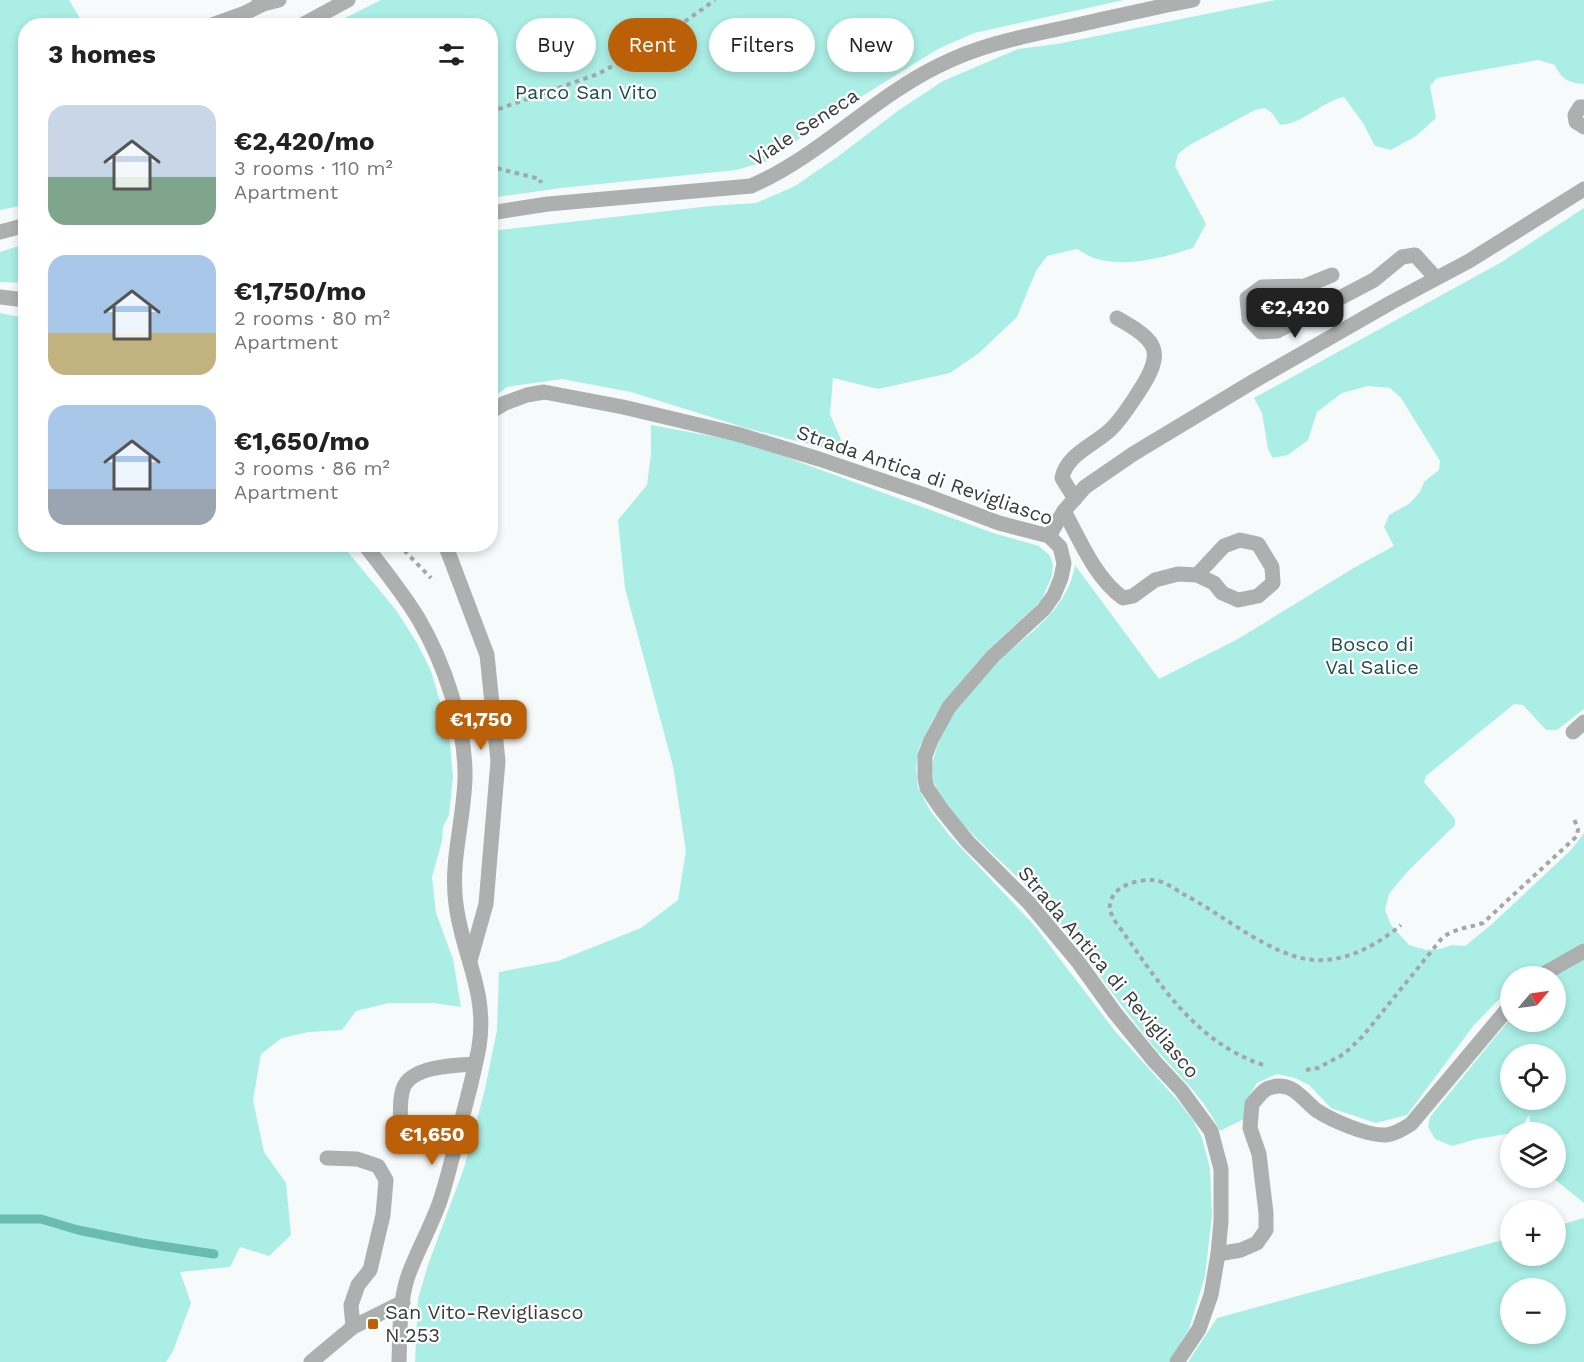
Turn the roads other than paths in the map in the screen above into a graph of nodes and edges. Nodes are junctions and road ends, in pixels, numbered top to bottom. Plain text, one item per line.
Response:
1 (279, 0) edge
2 (348, 0) edge
3 (1192, 0) edge
4 (261, 2) edge
5 (233, 18) edge
6 (315, 18) edge
7 (1584, 107) edge
8 (1584, 127) edge
9 (1584, 189) edge
10 (498, 212) edge
11 (18, 227) edge
12 (0, 232) edge
13 (1332, 275) dead end
14 (1436, 278) junction
15 (0, 297) edge
16 (18, 299) edge
17 (1117, 318) dead end
18 (498, 408) edge
19 (1075, 499) junction
20 (1064, 511) junction
21 (1049, 536) junction
22 (370, 552) edge
23 (448, 552) edge
24 (1197, 575) junction
25 (1584, 951) edge
26 (470, 961) junction
27 (1558, 966) edge
28 (1500, 1018) edge
29 (475, 1064) junction
30 (400, 1127) dead end
31 (327, 1158) dead end
32 (1218, 1254) junction
33 (403, 1302) junction
34 (353, 1327) junction
35 (399, 1357) edge
36 (311, 1362) edge
37 (385, 1362) edge
38 (1177, 1362) edge

1 - 4 street
2 - 6 street
3 - 10 street, Viale Seneca
4 - 5 street
7 - 8 street
9 - 14 street
11 - 12 street
13 - 14 street
14 - 19 street
15 - 16 street
17 - 19 street
18 - 21 street, Strada Antica di Revigliasco
19 - 20 street
20 - 21 street
20 - 24 street
21 - 32 street, Strada Antica di Revigliasco
22 - 26 street
23 - 26 street
24 - 24 street
25 - 27 street
26 - 29 street
28 - 32 street
29 - 30 street
29 - 33 street
31 - 34 street
32 - 38 street, Strada Antica di Revigliasco
33 - 34 street
33 - 35 street
34 - 36 street
35 - 37 street

